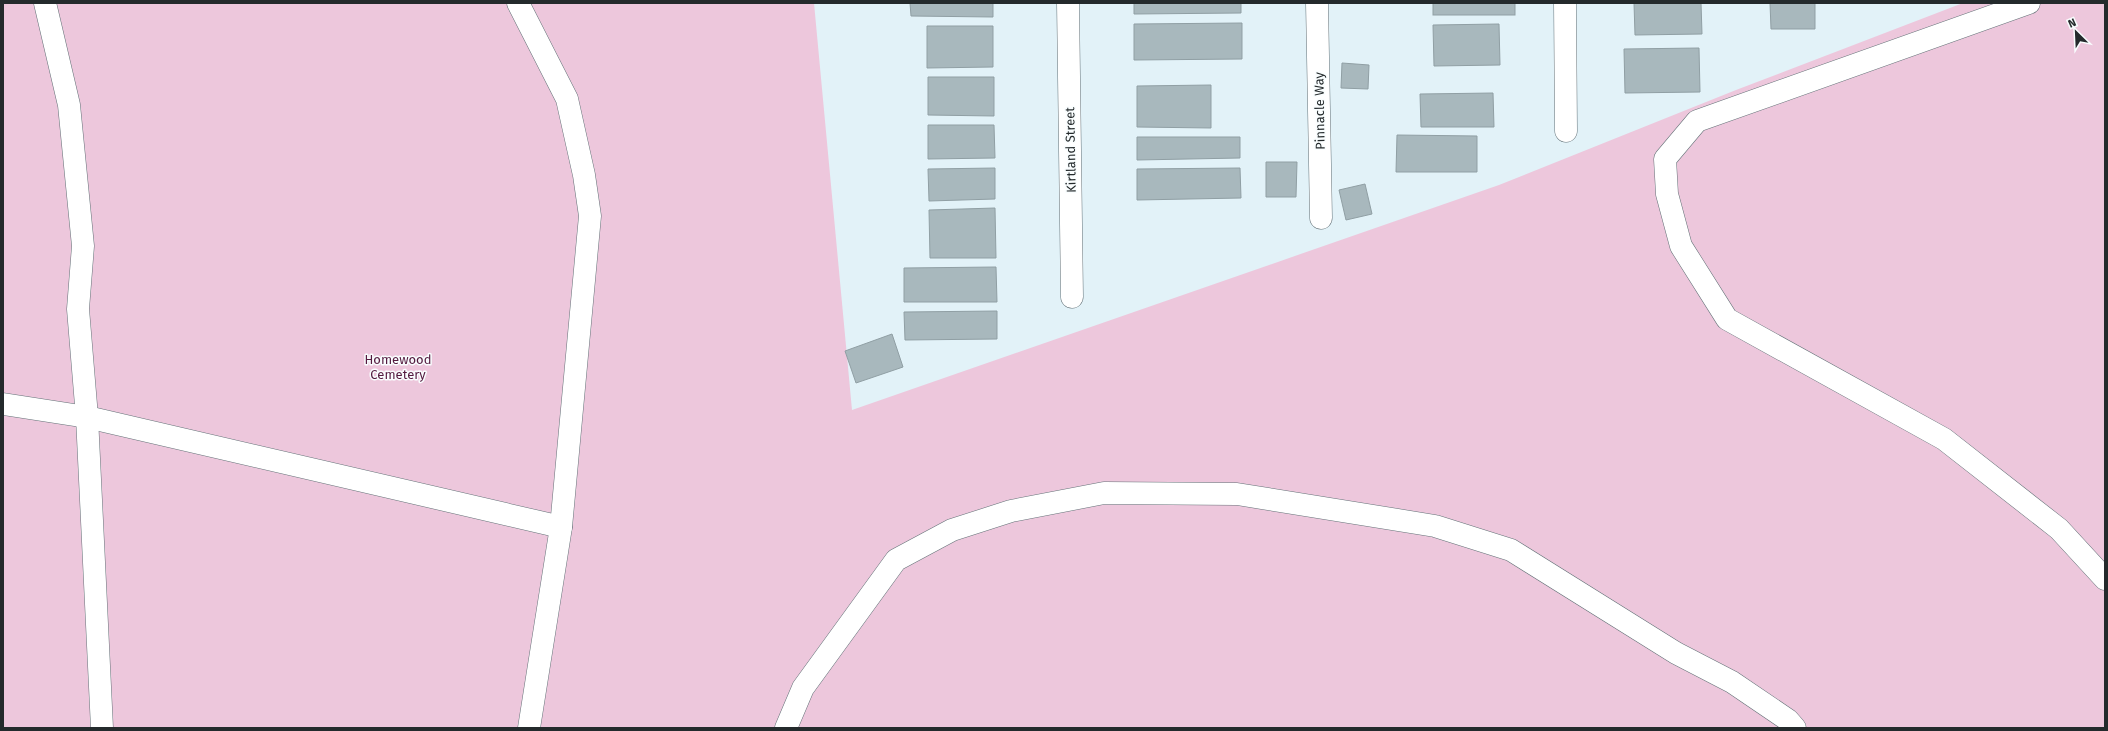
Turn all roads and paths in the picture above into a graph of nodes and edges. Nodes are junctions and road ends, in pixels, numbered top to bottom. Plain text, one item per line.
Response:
1 (45, 3) edge
2 (518, 3) edge
3 (1068, 3) edge
4 (1317, 3) edge
5 (1565, 3) edge
6 (2029, 3) edge
7 (1566, 131) dead end
8 (1321, 218) dead end
9 (1072, 297) dead end
10 (3, 404) edge
11 (87, 417) junction
12 (561, 528) junction
13 (2105, 579) edge
14 (102, 728) edge
15 (529, 728) edge
16 (786, 728) edge
17 (1795, 728) edge

1 - 11 street
2 - 12 street
3 - 9 street, Kirtland Street
4 - 8 street, Pinnacle Way
5 - 7 street
6 - 13 street
10 - 11 street
11 - 12 street
11 - 14 street
12 - 15 street
16 - 17 street

